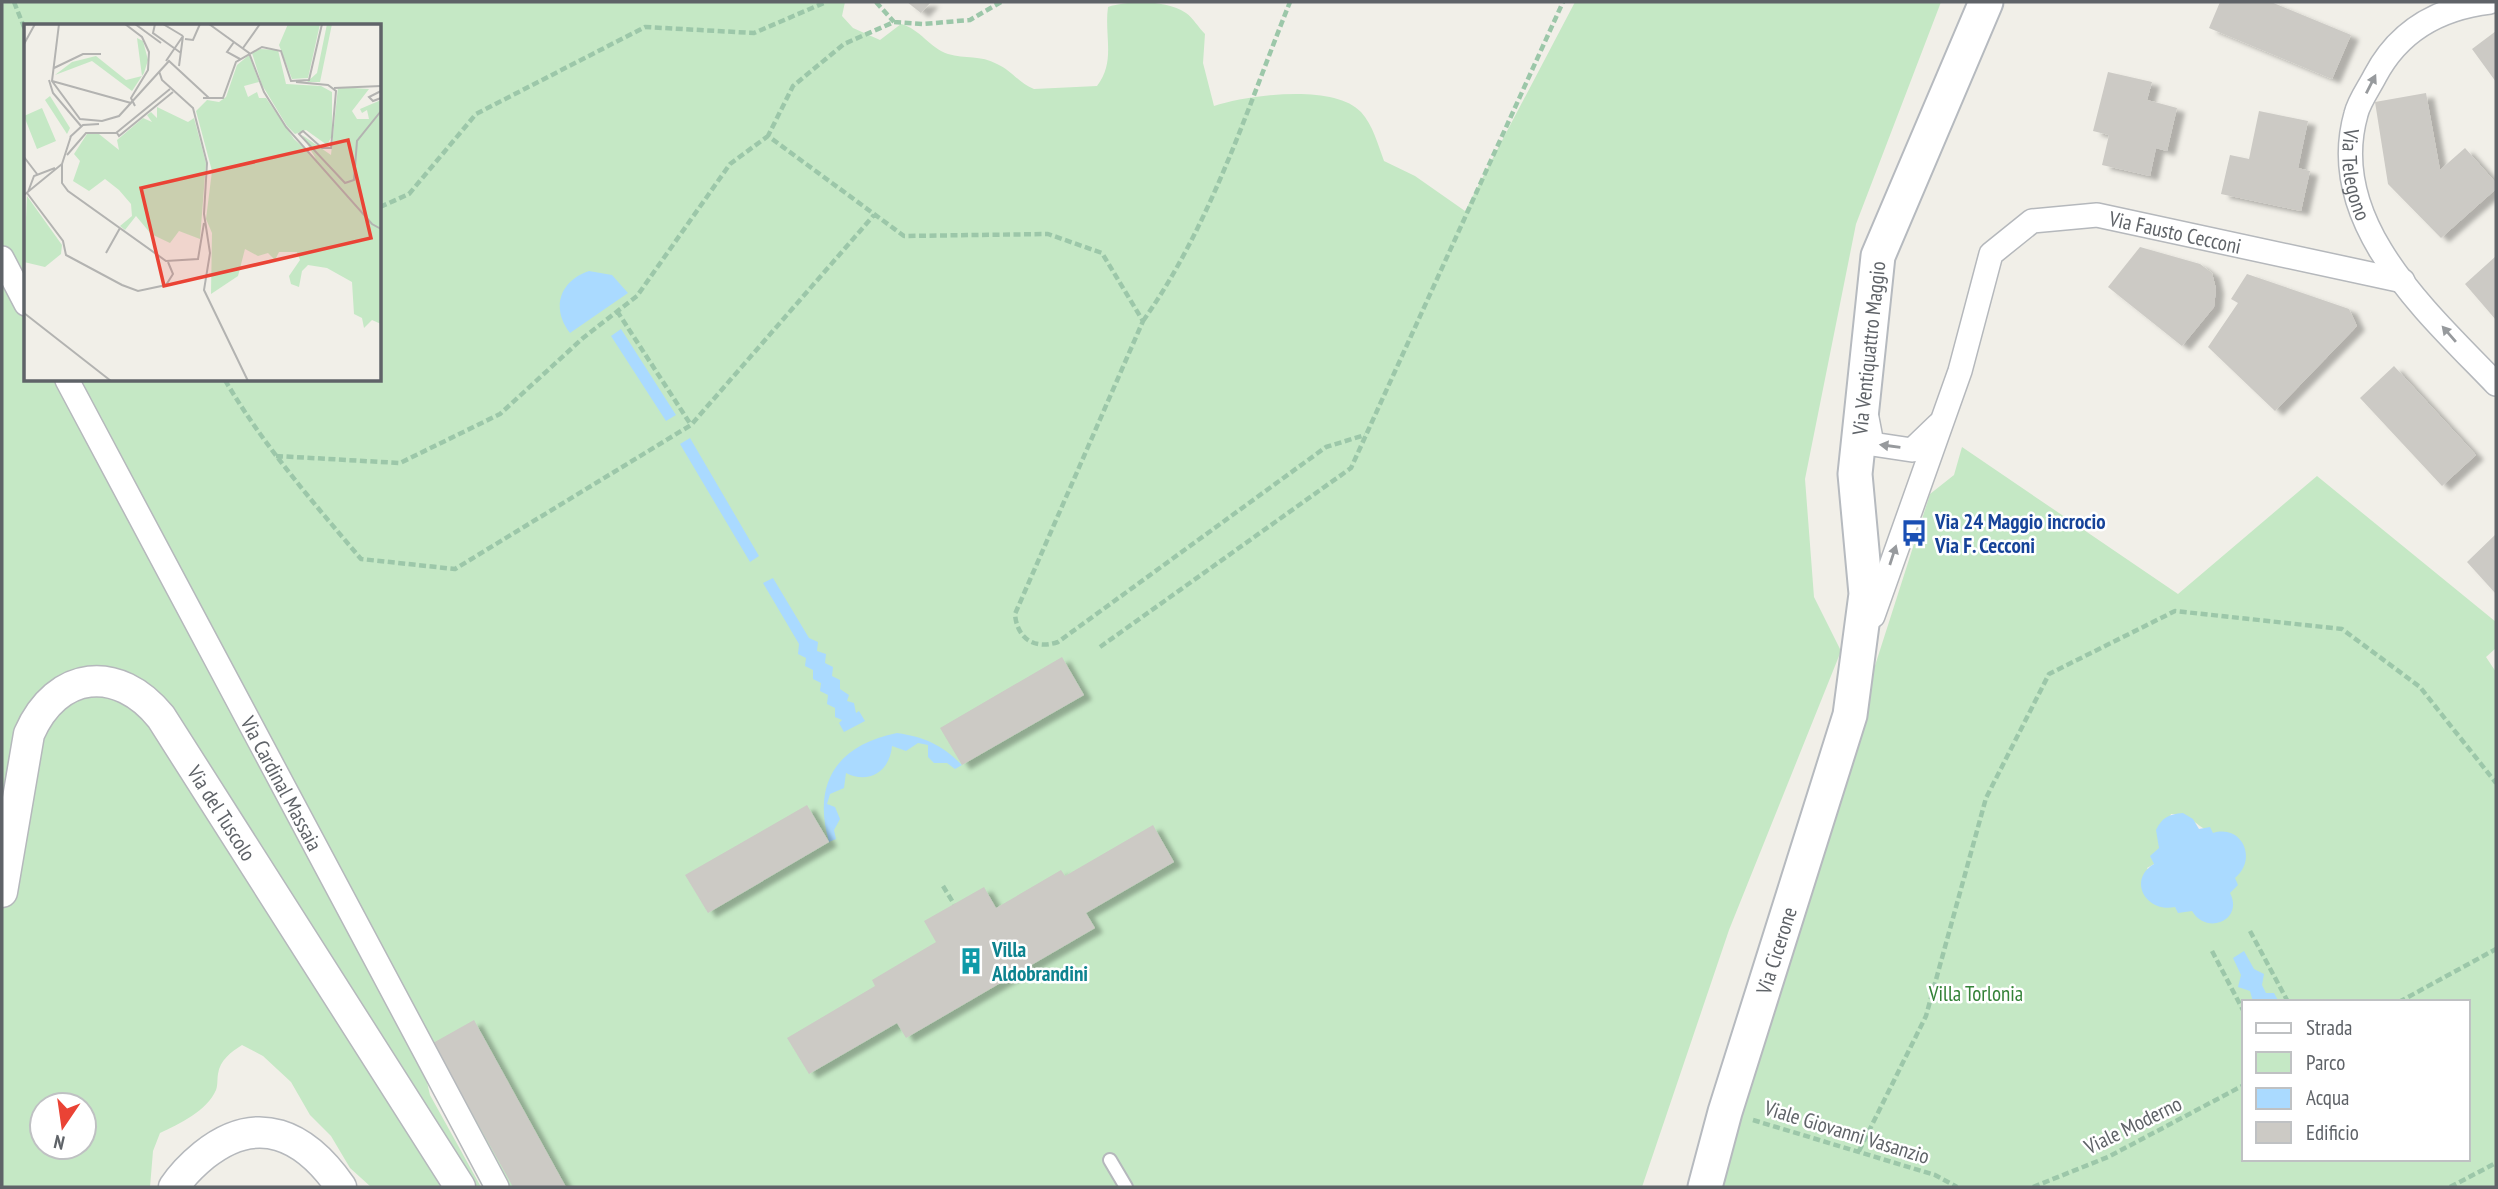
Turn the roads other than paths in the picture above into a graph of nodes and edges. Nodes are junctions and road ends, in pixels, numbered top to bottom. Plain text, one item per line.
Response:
1 (1986, 2) edge
2 (2490, 2) edge
3 (2, 258) edge
4 (2403, 281) junction
5 (24, 300) edge
6 (68, 382) edge
7 (2496, 384) edge
8 (1863, 398) junction
9 (1942, 421) junction
10 (1856, 666) junction
11 (1850, 715) joint
12 (2, 891) edge
13 (1110, 1160) dead end
14 (174, 1187) edge
15 (341, 1187) edge
16 (460, 1187) edge
17 (497, 1187) edge
18 (1126, 1187) edge
19 (1705, 1187) edge

1 - 8 main road, Via Ventiquattro Maggio
4 -> 2 street, Via Telegono
3 - 5 street
7 -> 4 street
4 - 9 street, Via Fausto Cecconi
6 - 17 street, Via Cardinal Massaia
9 -> 8 street
8 - 10 main road, Via Ventiquattro Maggio
10 -> 9 street, Via Fausto Cecconi
10 - 11 main road, Via Ventiquattro Maggio
11 - 19 main road, Via Cicerone
12 - 16 street, Via del Tuscolo
13 - 18 lane
14 - 15 street

